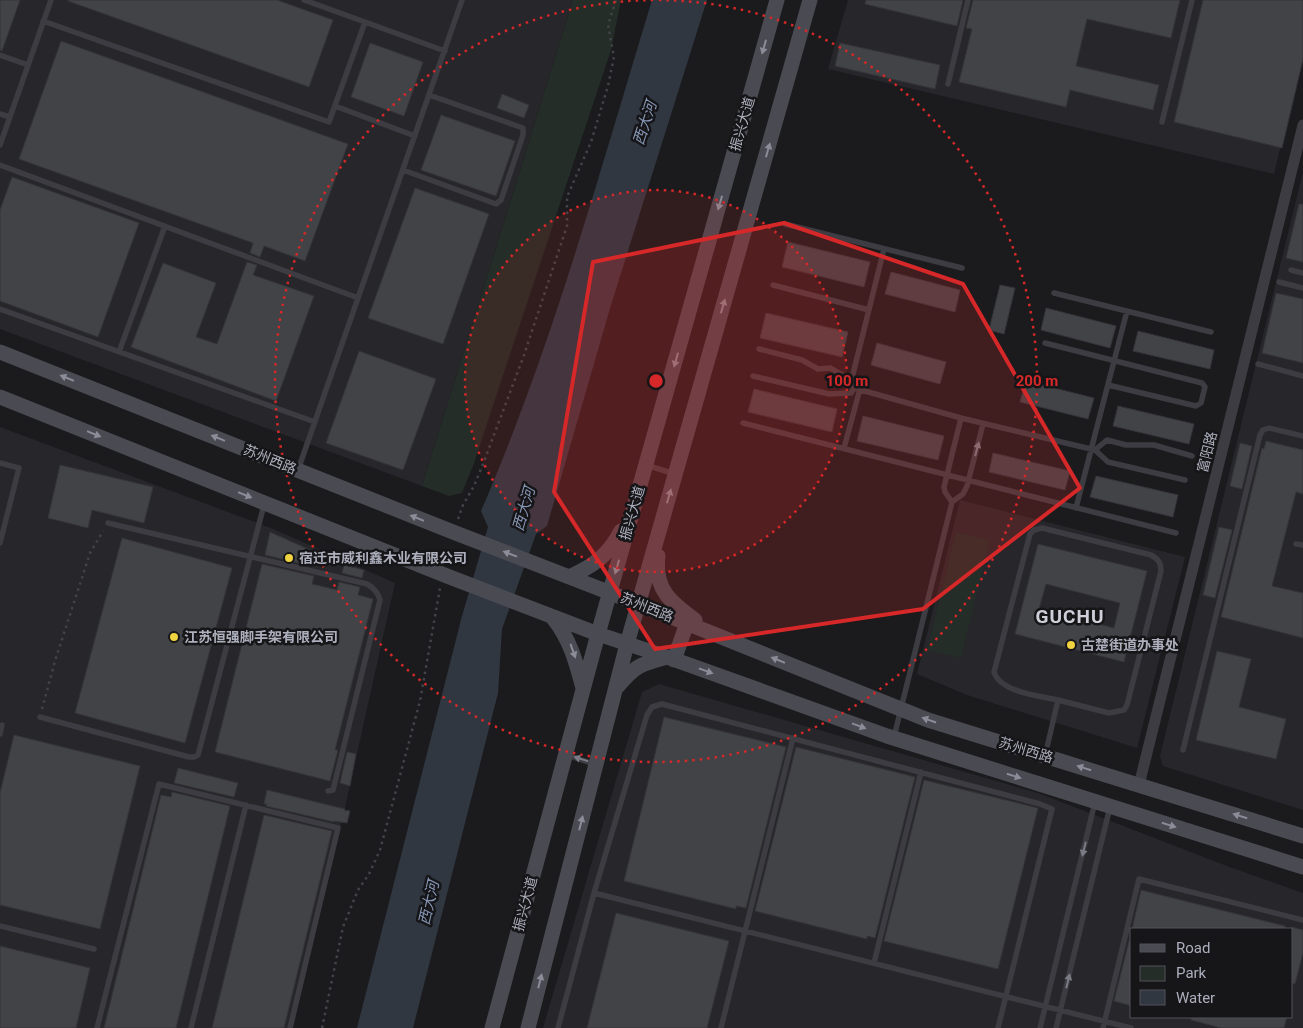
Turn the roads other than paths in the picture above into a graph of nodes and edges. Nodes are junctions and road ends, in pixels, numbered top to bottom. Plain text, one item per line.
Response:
1 (50, 0) edge
2 (304, 0) edge
3 (462, 0) edge
4 (777, 0) edge
5 (810, 0) edge
6 (968, 0) edge
7 (1192, 0) edge
8 (43, 21) junction
9 (365, 22) junction
10 (445, 51) junction
11 (0, 54) edge
12 (28, 65) junction
13 (948, 84) dead end
14 (430, 95) junction
15 (335, 106) junction
16 (0, 114) edge
17 (10, 117) junction
18 (1162, 122) dead end
19 (1303, 125) edge
20 (415, 136) junction
21 (0, 145) edge
22 (0, 165) edge
23 (403, 170) junction
24 (784, 224) dead end
25 (165, 226) junction
26 (884, 249) junction
27 (962, 268) dead end
28 (1290, 270) dead end
29 (1303, 273) edge
30 (1279, 282) dead end
31 (773, 285) dead end
32 (1303, 288) edge
33 (1054, 293) dead end
34 (358, 298) junction
35 (0, 309) edge
36 (869, 310) junction
37 (1127, 311) junction
38 (1211, 332) dead end
39 (1045, 343) dead end
40 (758, 349) dead end
41 (0, 352) edge
42 (119, 352) junction
43 (1114, 361) junction
44 (1258, 364) dead end
45 (753, 376) dead end
46 (1303, 376) edge
47 (1108, 384) junction
48 (855, 386) junction
49 (0, 397) edge
50 (961, 418) junction
51 (315, 422) junction
52 (743, 423) dead end
53 (983, 424) junction
54 (1303, 436) edge
55 (844, 448) junction
56 (1093, 450) junction
57 (1192, 456) dead end
58 (0, 463) edge
59 (646, 466) junction
60 (298, 470) junction
61 (676, 474) junction
62 (946, 474) junction
63 (968, 480) junction
64 (1185, 480) dead end
65 (952, 502) junction
66 (264, 503) junction
67 (635, 503) junction
68 (1076, 508) junction
69 (108, 523) road end
70 (661, 527) junction
71 (1176, 533) dead end
72 (0, 542) edge
73 (1296, 544) dead end
74 (1303, 545) edge
75 (250, 557) junction
76 (562, 574) junction
77 (610, 592) junction
78 (639, 604) junction
79 (545, 614) junction
80 (687, 623) junction
81 (598, 634) junction
82 (714, 634) junction
83 (627, 644) junction
84 (671, 659) junction
85 (616, 689) junction
86 (583, 690) junction
87 (1058, 700) junction
88 (901, 709) junction
89 (40, 717) road end
90 (2, 725) dead end
91 (0, 734) edge
92 (793, 738) junction
93 (894, 739) junction
94 (1182, 750) dead end
95 (565, 755) junction
96 (1045, 756) junction
97 (596, 764) junction
98 (921, 772) junction
99 (1140, 786) junction
100 (328, 791) dead end
101 (1095, 802) junction
102 (246, 805) junction
103 (1110, 806) junction
104 (1269, 826) junction
105 (1303, 828) edge
106 (1303, 836) edge
107 (1303, 867) edge
108 (594, 893) junction
109 (1303, 920) edge
110 (0, 926) edge
111 (745, 931) junction
112 (94, 949) dead end
113 (874, 963) junction
114 (1006, 996) junction
115 (1045, 1006) junction
116 (1060, 1010) junction
117 (1104, 1025) edge
118 (97, 1028) edge
119 (191, 1028) edge
120 (290, 1028) edge
121 (492, 1028) edge
122 (528, 1028) edge
123 (558, 1028) edge
124 (721, 1028) edge
125 (998, 1028) edge
126 (1040, 1028) edge
127 (1056, 1028) edge
128 (1131, 1028) edge

1 - 8 lane
2 - 9 lane
3 - 10 lane
4 -> 59 main road, 振兴大道
61 -> 5 main road
6 - 13 lane
7 - 18 lane
8 - 12 lane
8 - 15 lane
9 - 10 lane
9 - 15 lane
10 - 14 lane
11 - 12 lane
12 - 17 lane
14 - 20 lane
14 - 23 lane
15 - 20 lane
16 - 17 lane
17 - 21 lane
19 - 99 street, 富阳路
20 - 23 lane
22 - 25 lane
23 - 34 lane
24 - 26 lane
25 - 34 lane
25 - 42 lane
26 - 27 lane
26 - 36 lane
28 - 29 lane
30 - 32 lane
31 - 36 lane
33 - 37 lane
34 - 51 lane
35 - 42 lane
36 - 48 lane
37 - 38 lane
37 - 43 lane
39 - 43 lane
40 - 48 lane
60 -> 41 main road, 苏州西路
42 - 51 lane
43 - 47 lane
43 - 47 lane
44 - 46 lane
45 - 48 lane
47 - 56 lane
48 - 50 lane
48 - 55 lane
49 -> 66 main road, 苏州西路
50 - 53 lane
50 - 62 lane
51 - 60 lane
52 - 55 lane
53 - 56 lane
63 -> 53 lane
54 - 94 lane
55 - 62 lane
56 - 57 lane
56 - 64 lane
56 - 68 lane
58 - 72 lane
59 - 61 lane
59 - 67 main road, 振兴大道
76 -> 60 main road, 苏州西路
70 -> 61 main road
62 - 63 lane
62 - 65 lane
63 - 65 lane
63 - 68 lane
65 - 88 lane
66 - 75 lane
66 - 79 main road, 苏州西路
67 - 76 main road
67 -> 77 main road, 振兴大道
68 - 71 lane
69 - 75 lane
70 - 78 main road
70 - 82 main road
73 - 74 lane
75 - 89 lane
75 - 100 lane
76 - 77 main road, 苏州西路
77 - 78 main road, 苏州西路
77 - 81 main road, 振兴大道
78 - 80 main road, 苏州西路
78 - 83 main road
79 - 81 main road, 苏州西路
79 -> 86 main road
80 - 82 main road, 苏州西路
80 - 84 main road
81 - 83 main road, 苏州西路
81 - 86 main road, 振兴大道
88 -> 82 main road, 苏州西路
83 - 84 main road, 苏州西路
83 - 85 main road
84 - 85 main road
84 -> 93 main road, 苏州西路
85 - 97 main road
86 - 95 main road, 振兴大道
87 - 87 lane
87 - 96 lane
88 - 93 lane
96 -> 88 main road, 苏州西路
90 - 91 lane
92 - 98 lane
92 - 108 lane
92 - 111 lane
93 -> 101 main road, 苏州西路
97 -> 95 lane
95 - 121 main road, 振兴大道
99 -> 96 main road, 苏州西路
122 -> 97 main road
98 - 113 lane
98 - 114 lane
104 -> 99 main road, 苏州西路
101 - 103 main road, 苏州西路
101 -> 115 lane
102 - 118 lane
102 - 119 lane
102 - 120 lane
103 -> 107 main road, 苏州西路
116 -> 103 lane
104 - 105 lane
104 - 106 main road, 苏州西路
108 - 111 lane
108 - 123 lane
109 - 117 lane
110 - 112 lane
111 - 113 lane
111 - 124 lane
113 - 114 lane
114 - 115 lane
114 - 125 lane
115 - 116 lane
115 - 126 lane
116 - 117 lane
116 - 127 lane
117 - 128 lane

